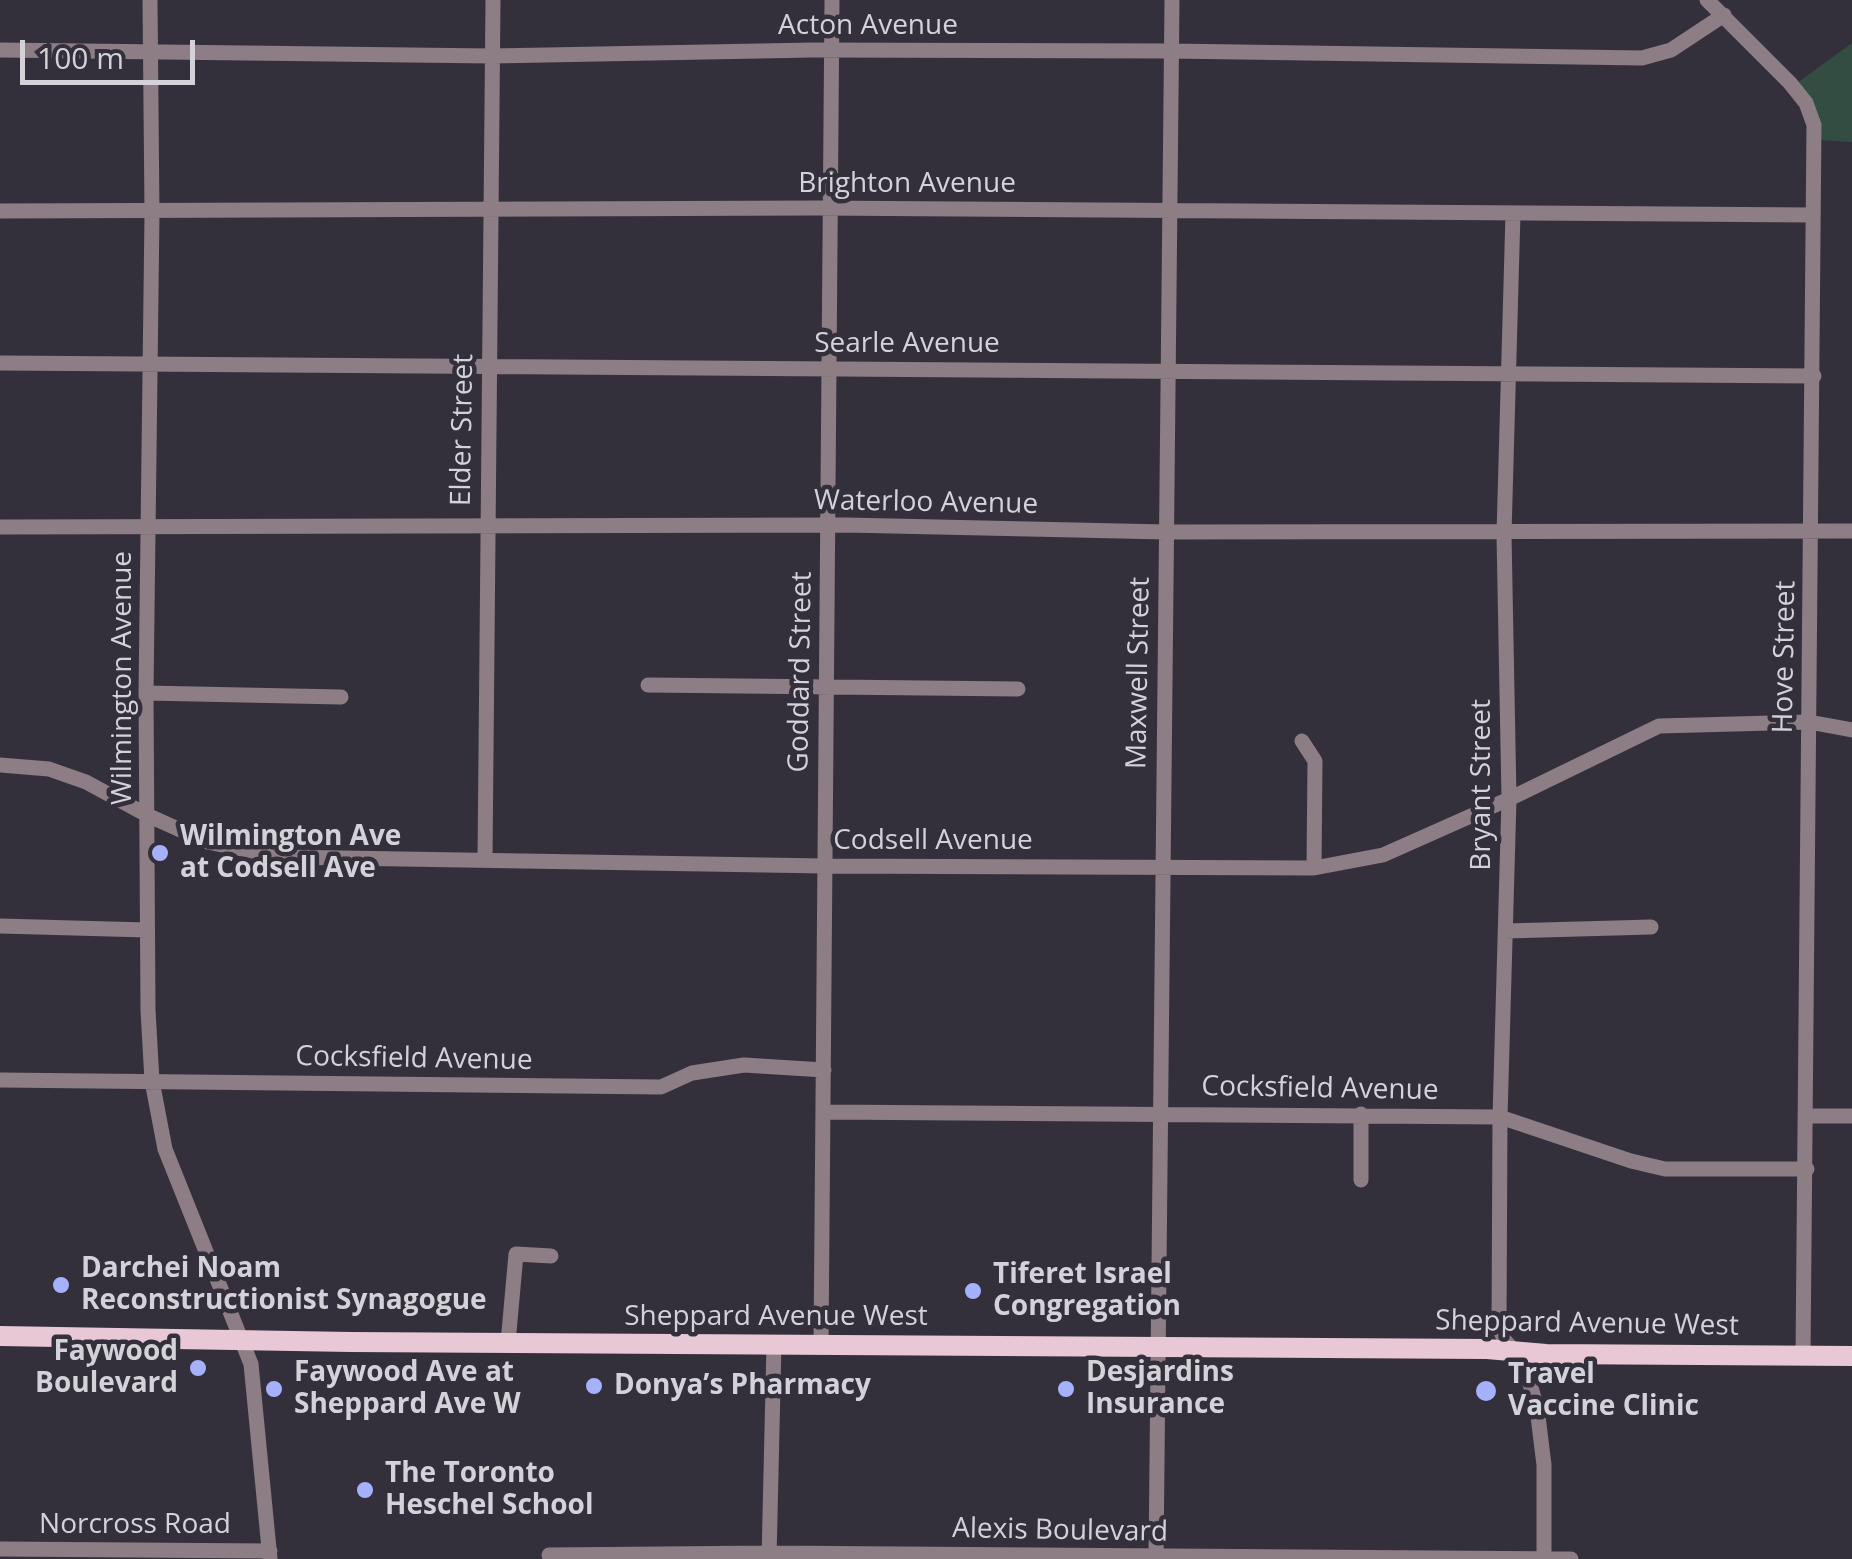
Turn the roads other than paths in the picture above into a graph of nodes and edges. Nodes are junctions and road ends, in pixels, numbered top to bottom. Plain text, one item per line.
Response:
1 (150, 0) edge
2 (492, 0) edge
3 (832, 0) edge
4 (1172, 0) edge
5 (1708, 0) edge
6 (1724, 15) junction
7 (0, 50) edge
8 (832, 50) junction
9 (1172, 51) junction
10 (150, 52) junction
11 (492, 56) junction
12 (830, 208) junction
13 (1169, 210) junction
14 (0, 211) edge
15 (490, 212) junction
16 (152, 213) junction
17 (1514, 213) junction
18 (1813, 215) junction
19 (0, 363) edge
20 (150, 364) junction
21 (488, 366) junction
22 (828, 368) junction
23 (1168, 371) junction
24 (1509, 374) junction
25 (1814, 376) junction
26 (149, 526) junction
27 (828, 526) junction
28 (0, 527) edge
29 (487, 528) junction
30 (1852, 531) edge
31 (1166, 532) junction
32 (1504, 534) junction
33 (1812, 534) junction
34 (648, 685) dead end
35 (827, 689) junction
36 (1018, 689) dead end
37 (146, 692) junction
38 (341, 697) dead end
39 (1809, 722) junction
40 (1852, 730) edge
41 (1302, 741) dead end
42 (0, 765) edge
43 (1509, 799) junction
44 (147, 816) junction
45 (485, 860) junction
46 (824, 866) junction
47 (1162, 868) junction
48 (1314, 868) junction
49 (0, 926) edge
50 (1651, 928) dead end
51 (148, 930) junction
52 (1506, 931) junction
53 (824, 1070) junction
54 (0, 1080) edge
55 (152, 1081) junction
56 (825, 1112) junction
57 (1163, 1112) junction
58 (1361, 1114) junction
59 (1500, 1116) junction
60 (1808, 1116) junction
61 (1852, 1116) edge
62 (1807, 1169) junction
63 (1361, 1180) dead end
64 (551, 1256) dead end
65 (0, 1336) edge
66 (244, 1340) junction
67 (508, 1342) junction
68 (774, 1344) junction
69 (821, 1345) junction
70 (1158, 1347) junction
71 (1515, 1352) junction
72 (1803, 1356) junction
73 (1852, 1356) edge
74 (0, 1550) edge
75 (270, 1555) edge
76 (549, 1555) dead end
77 (769, 1556) edge
78 (1156, 1558) edge
79 (1544, 1559) edge
80 (1570, 1559) edge

1 - 10 street, Wilmington Avenue
2 - 11 street, Elder Street
3 - 8 street, Goddard Street
4 - 9 street, Maxwell Street
5 - 6 street, Hove Street
6 - 9 street, Acton Avenue
6 - 18 street, Hove Street
7 - 10 street, Acton Avenue
8 - 9 street, Acton Avenue
8 - 11 street, Acton Avenue
8 - 12 street, Goddard Street
9 - 13 street, Maxwell Street
10 - 11 street, Acton Avenue
10 - 16 street, Wilmington Avenue
11 - 15 street, Elder Street
12 - 13 street, Brighton Avenue
12 - 15 street, Brighton Avenue
12 - 22 street, Goddard Street
13 - 17 street, Brighton Avenue
13 - 23 street, Maxwell Street
14 - 16 street, Brighton Avenue
15 - 16 street, Brighton Avenue
15 - 21 street, Elder Street
16 - 20 street, Wilmington Avenue
17 - 18 street, Brighton Avenue
17 - 24 street, Bryant Street
18 - 25 street, Hove Street
19 - 20 street, Searle Avenue
20 - 21 street, Searle Avenue
20 - 26 street, Wilmington Avenue
21 - 22 street, Searle Avenue
21 - 29 street, Elder Street
22 - 23 street, Searle Avenue
22 - 27 street, Goddard Street
23 - 24 street, Searle Avenue
23 - 31 street, Maxwell Street
24 - 25 street, Searle Avenue
24 - 32 street, Bryant Street
25 - 33 street, Hove Street
26 - 28 street, Waterloo Avenue
26 - 29 street, Waterloo Avenue
26 - 37 street, Wilmington Avenue
27 - 29 street, Waterloo Avenue
27 - 31 street, Waterloo Avenue
27 - 35 street, Goddard Street
29 - 45 street, Elder Street
30 - 33 street, Waterloo Avenue
31 - 32 street, Waterloo Avenue
31 - 47 street, Maxwell Street
32 - 33 street, Waterloo Avenue
32 - 43 street, Bryant Street
33 - 39 street, Hove Street
34 - 35 street
35 - 36 street
35 - 46 street, Goddard Street
37 - 38 street
37 - 44 street, Wilmington Avenue
39 - 40 street, Codsell Avenue
39 - 43 street, Codsell Avenue
39 - 60 street, Hove Street
41 - 48 street
42 - 44 street, Codsell Avenue
43 - 48 street, Codsell Avenue
43 - 52 street, Bryant Street
44 - 45 street, Codsell Avenue
44 - 51 street, Wilmington Avenue
45 - 46 street, Codsell Avenue
46 - 47 street, Codsell Avenue
46 - 53 street, Goddard Street
47 - 48 street, Codsell Avenue
47 - 57 street, Maxwell Street
49 - 51 street
50 - 52 street
51 - 55 street, Wilmington Avenue
52 - 59 street, Bryant Street
53 - 55 street, Cocksfield Avenue
53 - 56 street, Goddard Street
54 - 55 street, Cocksfield Avenue
55 - 66 street, Wilmington Avenue
56 - 57 street, Cocksfield Avenue
56 - 69 street, Goddard Street
57 - 58 street, Cocksfield Avenue
57 - 70 street, Maxwell Street
58 - 59 street, Cocksfield Avenue
58 - 63 street
59 - 62 street, Cocksfield Avenue
59 - 71 street, Bryant Street
60 - 61 street
60 - 62 street, Hove Street
62 - 72 street, Hove Street
64 - 67 street
65 - 66 main road, Sheppard Avenue West
66 - 67 main road, Sheppard Avenue West
66 - 75 street
67 - 68 main road, Sheppard Avenue West
68 - 69 main road, Sheppard Avenue West
68 - 77 street
69 - 70 main road, Sheppard Avenue West
70 - 71 main road, Sheppard Avenue West
70 - 78 street, Maxwell Street
71 - 72 main road, Sheppard Avenue West
71 - 79 street, Bryant Street
72 - 73 main road, Sheppard Avenue West
74 - 75 street, Norcross Road
76 - 77 street, Alexis Boulevard
77 - 78 street, Alexis Boulevard
78 - 79 street, Alexis Boulevard
79 - 80 street, Alexis Boulevard

